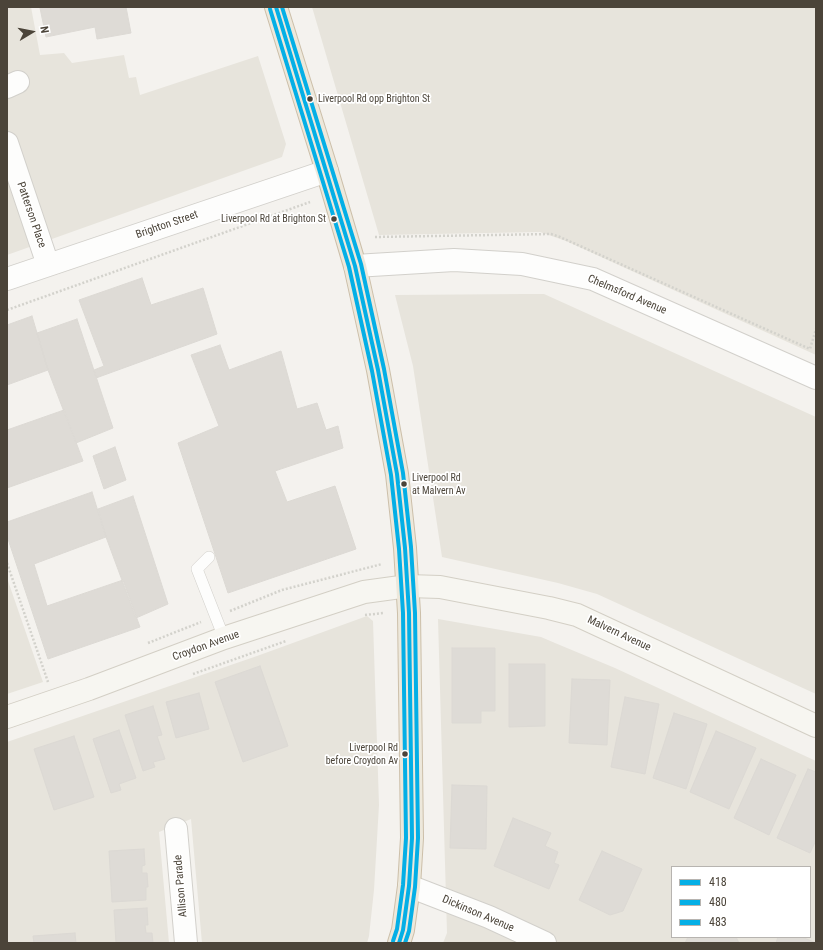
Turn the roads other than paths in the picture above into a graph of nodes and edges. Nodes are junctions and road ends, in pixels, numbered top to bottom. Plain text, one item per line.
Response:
1 (276, 7) edge
2 (7, 143) edge
3 (328, 171) junction
4 (48, 265) junction
5 (354, 266) junction
6 (7, 279) edge
7 (816, 378) edge
8 (210, 557) dead end
9 (408, 586) junction
10 (224, 638) junction
11 (7, 717) edge
12 (816, 726) edge
13 (176, 828) dead end
14 (409, 886) junction
15 (186, 943) edge
16 (399, 943) edge
17 (545, 943) edge

1 - 3 highway
2 - 4 street, Patterson Place
3 - 4 street, Brighton Street
3 - 5 highway
4 - 6 street, Brighton Street
5 - 7 street, Chelmsford Avenue
5 - 9 highway
8 - 10 lane
9 - 10 street, Croydon Avenue
9 - 12 street, Malvern Avenue
9 - 14 highway
10 - 11 street, Croydon Avenue
13 - 15 street, Allison Parade
14 - 16 highway
14 - 17 street, Dickinson Avenue

